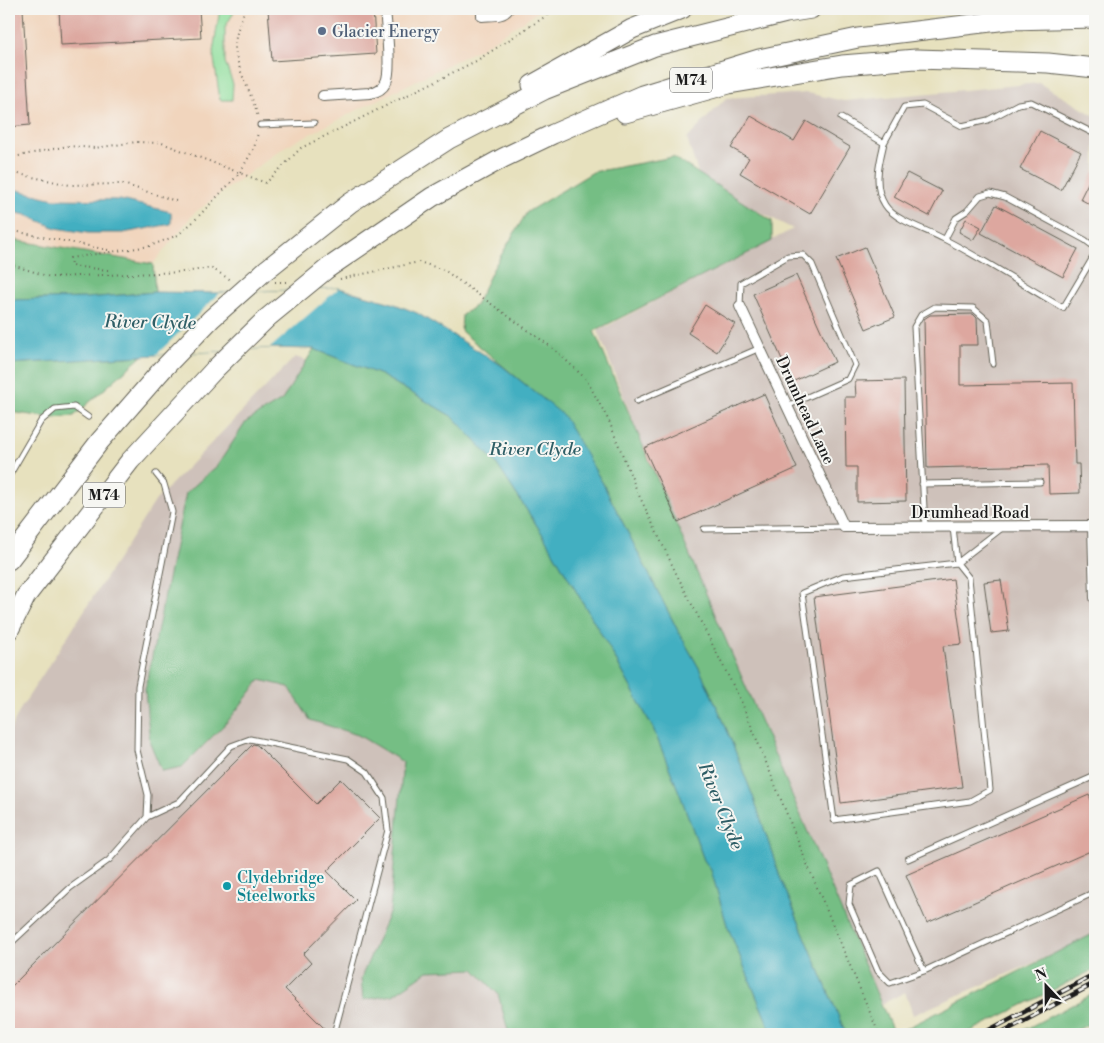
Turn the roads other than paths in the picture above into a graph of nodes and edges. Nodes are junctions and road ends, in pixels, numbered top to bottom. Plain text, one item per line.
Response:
1 (385, 9) edge
2 (482, 9) edge
3 (508, 9) edge
4 (682, 9) edge
5 (811, 9) edge
6 (1095, 18) edge
7 (1095, 68) edge
8 (323, 96) dead end
9 (841, 118) dead end
10 (314, 123) dead end
11 (260, 125) road end
12 (553, 134) junction
13 (1095, 134) edge
14 (449, 139) junction
15 (884, 143) junction
16 (945, 239) junction
17 (1095, 254) edge
18 (740, 306) joint
19 (760, 348) junction
20 (993, 364) dead end
21 (638, 401) dead end
22 (787, 406) junction
23 (88, 417) dead end
24 (156, 474) dead end
25 (9, 476) edge
26 (1040, 482) dead end
27 (922, 484) junction
28 (1094, 526) edge
29 (844, 527) junction
30 (924, 527) junction
31 (953, 527) junction
32 (1004, 527) junction
33 (704, 529) dead end
34 (9, 560) edge
35 (957, 563) junction
36 (1095, 598) edge
37 (9, 630) edge
38 (1095, 776) edge
39 (147, 817) junction
40 (908, 859) dead end
41 (1095, 892) edge
42 (9, 945) edge
43 (924, 971) junction
44 (334, 1034) edge

1 - 8 street
2 - 3 street
4 - 14 highway, M74
5 - 14 highway, M74
6 - 12 highway, M74
7 - 12 highway, M74
9 - 15 lane
10 - 11 lane
12 - 37 highway, M74, bridge
13 - 15 lane
14 - 34 highway, M74, bridge
15 - 16 lane
16 - 17 lane
16 - 17 lane
18 - 19 street, Drumhead Lane
18 - 22 lane
19 - 21 lane
19 - 22 street, Drumhead Lane
20 - 27 lane
22 - 29 street, Drumhead Lane
23 - 25 lane
24 - 39 lane
26 - 27 lane
27 - 30 lane
28 - 32 street, Drumhead Road
28 - 36 street
29 - 30 street, Drumhead Road
29 - 33 lane
30 - 31 street, Drumhead Road
31 - 32 street, Drumhead Road
31 - 35 lane
32 - 35 lane
35 - 35 lane
38 - 40 lane
39 - 42 lane
39 - 44 lane
41 - 43 lane
43 - 43 lane

